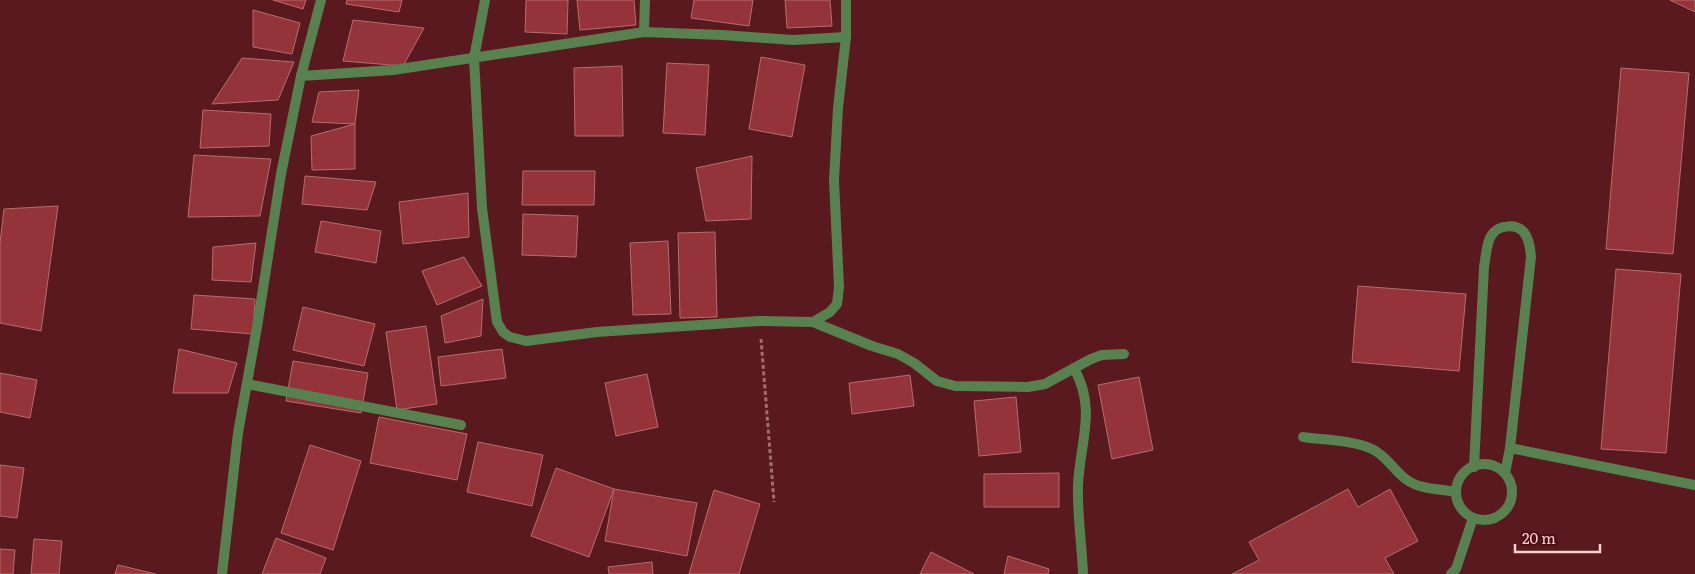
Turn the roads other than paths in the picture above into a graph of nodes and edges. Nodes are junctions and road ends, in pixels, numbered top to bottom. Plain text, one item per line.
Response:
1 (321, 0) edge
2 (485, 0) edge
3 (645, 0) edge
4 (846, 0) edge
5 (644, 32) junction
6 (846, 37) junction
7 (474, 58) junction
8 (300, 76) junction
9 (812, 322) junction
10 (1124, 354) dead end
11 (1074, 368) junction
12 (247, 384) junction
13 (461, 426) dead end
14 (1303, 437) dead end
15 (1510, 448) junction
16 (1474, 467) junction
17 (1505, 473) junction
18 (1695, 485) edge
19 (1456, 492) junction
20 (1473, 518) junction
21 (222, 574) edge
22 (1083, 574) edge
23 (1451, 574) edge

1 - 8 street
2 - 7 street
3 - 5 street
4 - 6 street
5 - 6 street
5 - 7 street
6 - 9 street
7 - 8 street
7 - 9 street
8 - 12 street
9 - 11 street
10 - 11 street
11 - 22 street
12 - 13 street
12 - 21 street
14 - 19 street
15 - 16 street
15 - 17 street
15 - 18 street
16 - 17 street
16 - 19 street
17 - 20 street
19 - 20 street
20 - 23 street

